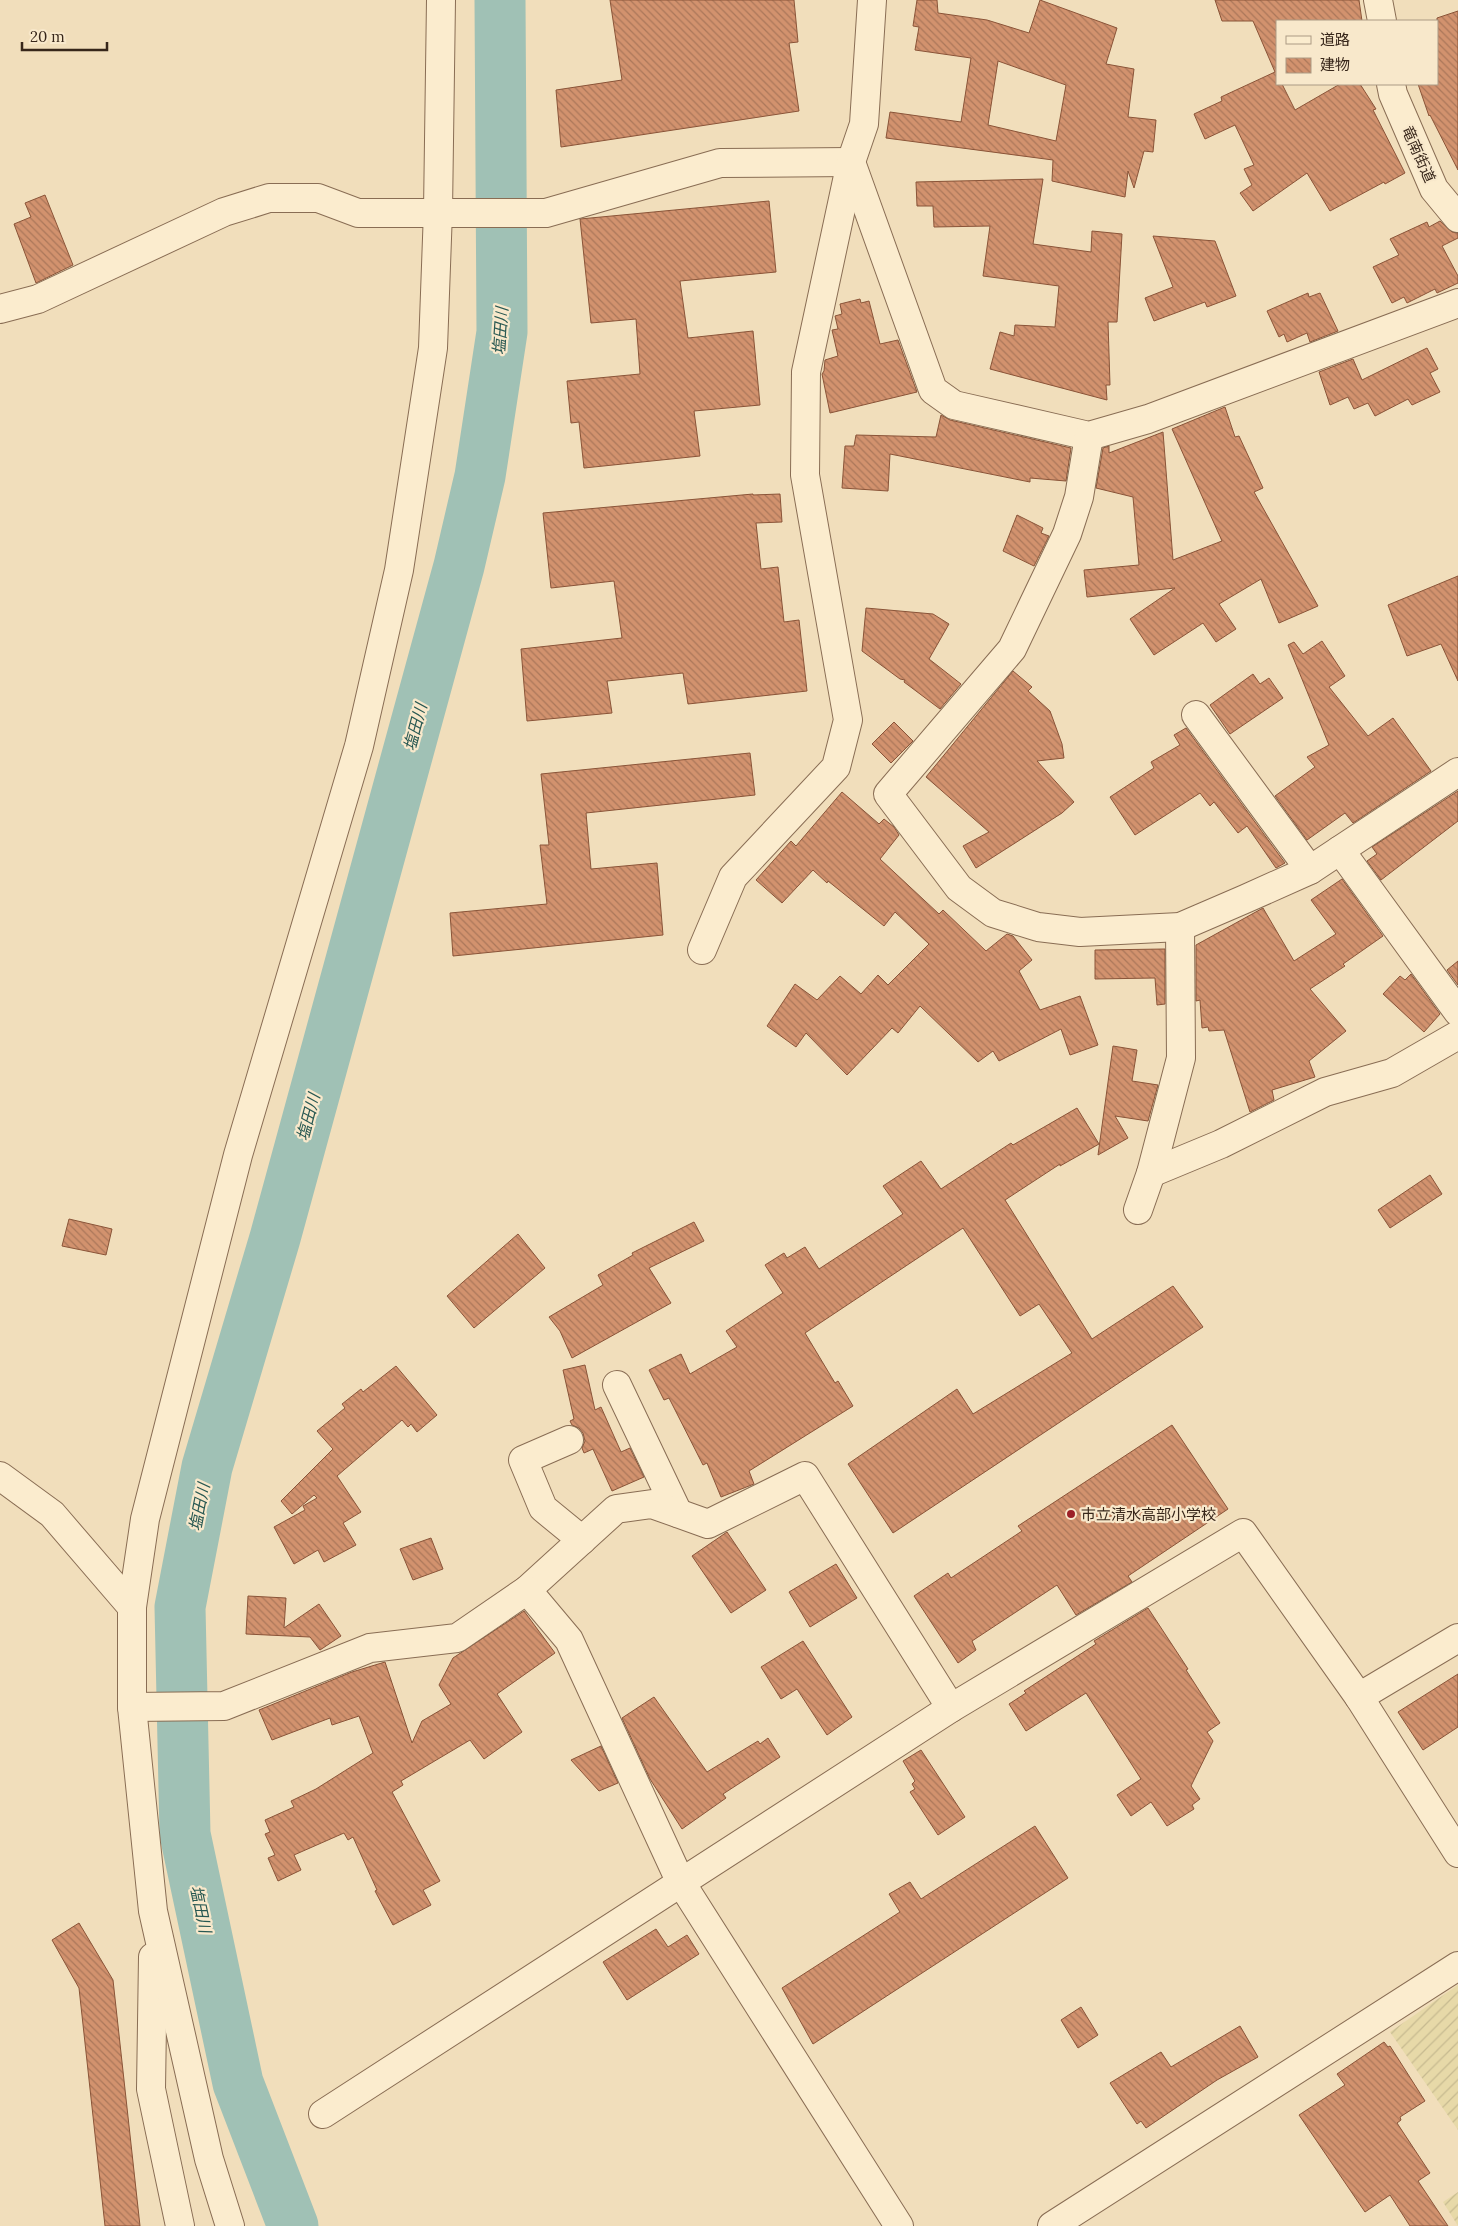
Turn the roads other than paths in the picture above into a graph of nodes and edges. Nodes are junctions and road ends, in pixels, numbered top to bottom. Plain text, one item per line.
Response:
1 (441, 0) edge
2 (872, 0) edge
3 (1378, 0) edge
4 (1382, 20) edge
5 (1391, 85) edge
6 (851, 162) junction
7 (448, 213) junction
8 (1458, 218) edge
9 (1458, 303) edge
10 (0, 310) edge
11 (1090, 436) junction
12 (1196, 715) dead end
13 (1458, 772) edge
14 (1340, 850) junction
15 (1310, 870) junction
16 (1180, 926) junction
17 (702, 950) dead end
18 (1458, 1012) edge
19 (1458, 1035) edge
20 (1150, 1173) junction
21 (1138, 1210) dead end
22 (617, 1385) dead end
23 (569, 1440) dead end
24 (0, 1476) edge
25 (678, 1513) junction
26 (582, 1540) junction
27 (527, 1590) junction
28 (132, 1607) junction
29 (1458, 1638) edge
30 (1359, 1696) junction
31 (140, 1707) junction
32 (951, 1708) junction
33 (1458, 1853) edge
34 (680, 1881) junction
35 (153, 1911) junction
36 (1458, 1966) edge
37 (323, 2114) dead end
38 (180, 2226) edge
39 (230, 2226) edge
40 (899, 2226) edge
41 (1052, 2226) edge

1 - 7 street
2 - 6 street
3 - 4 street
5 - 8 street, 竜南街道
6 - 7 street
6 - 11 street
6 - 17 street
7 - 10 street
7 - 28 street
9 - 11 street
11 - 16 street
12 - 15 street
13 - 14 street
14 - 15 street
14 - 18 street
15 - 16 street
16 - 20 street
19 - 20 street
20 - 21 street
22 - 25 street
23 - 26 street
24 - 28 street
25 - 26 street
25 - 32 street
26 - 27 street
27 - 31 street
27 - 34 street
28 - 31 street
29 - 30 street
30 - 32 street
30 - 33 street
31 - 35 street
32 - 34 street
34 - 37 street
34 - 40 street
35 - 38 street
35 - 39 street
36 - 41 street

